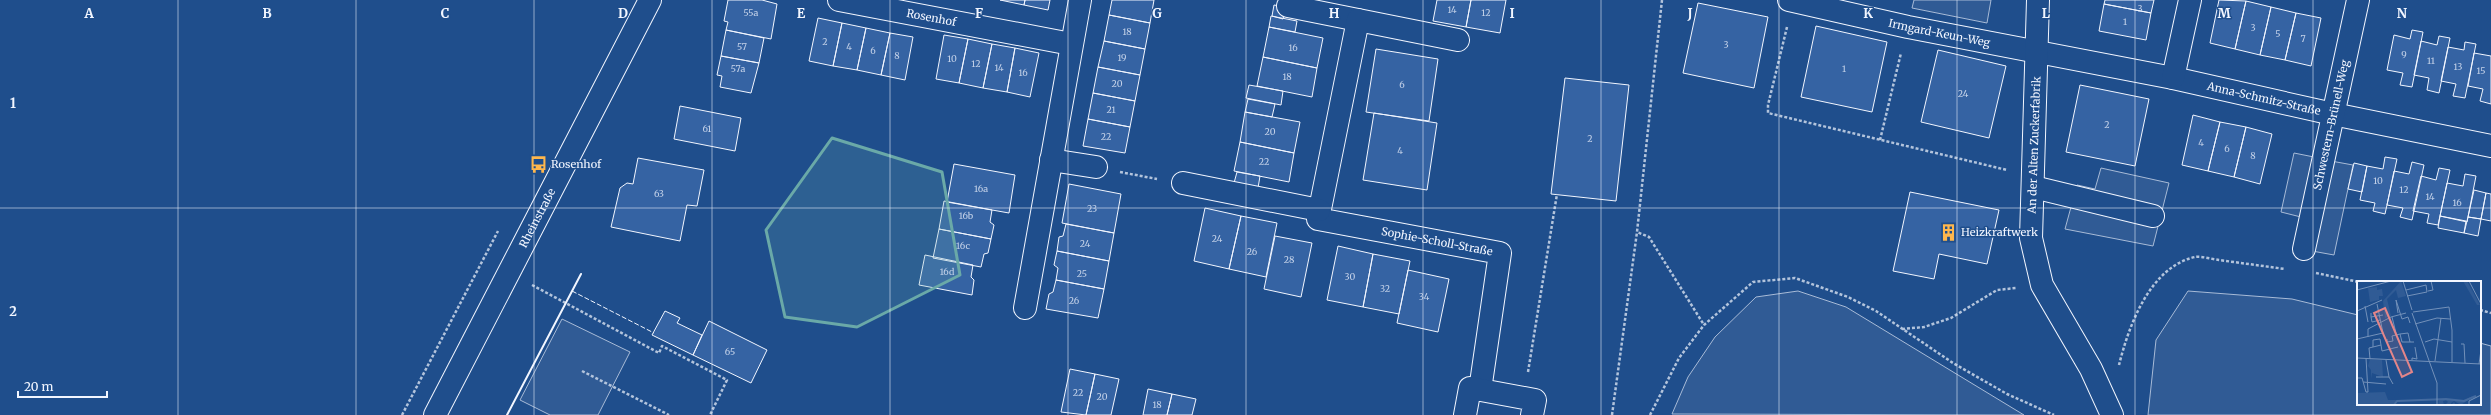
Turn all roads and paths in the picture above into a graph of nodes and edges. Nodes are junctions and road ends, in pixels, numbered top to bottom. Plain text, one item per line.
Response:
1 (650, 0) edge
2 (839, 0) edge
3 (1080, 0) edge
4 (1662, 0) edge
5 (1791, 0) edge
6 (2038, 0) edge
7 (2190, 0) edge
8 (2358, 0) edge
9 (1288, 6) dead end
10 (1845, 7) edge
11 (1358, 20) junction
12 (1908, 27) junction
13 (1458, 40) dead end
14 (1071, 44) junction
15 (2037, 52) junction
16 (2173, 78) junction
17 (2333, 114) junction
18 (1880, 140) junction
19 (2491, 146) edge
20 (1051, 160) junction
21 (1096, 167) joint
22 (2033, 182) junction
23 (1183, 183) joint
24 (1556, 194) dead end
25 (1319, 210) junction
26 (2153, 216) dead end
27 (1637, 232) junction
28 (2304, 249) dead end
29 (2287, 269) dead end
30 (509, 272) junction
31 (2309, 272) dead end
32 (2357, 282) edge
33 (2042, 285) junction
34 (1025, 308) dead end
35 (2481, 310) edge
36 (2491, 313) edge
37 (1704, 325) junction
38 (1902, 329) junction
39 (582, 370) dead end
40 (2119, 370) dead end
41 (1480, 390) junction
42 (1528, 406) edge
43 (435, 415) edge
44 (670, 415) edge
45 (710, 415) edge
46 (1465, 415) edge
47 (1612, 415) edge
48 (1650, 415) edge
49 (2054, 415) edge
50 (2112, 415) edge

1 - 30 street, Rheinstraße
2 - 14 street, Rosenhof
3 - 14 street
4 - 27 path
5 - 10 street, Irmgard-Keun-Weg
5 - 18 path
6 - 15 street, An der Alten Zuckerfabrik
7 - 16 street
8 - 17 street, Schwestern-Brünell-Weg
9 - 11 street
10 - 12 street, Irmgard-Keun-Weg
11 - 13 street
11 - 25 street
12 - 15 street, Irmgard-Keun-Weg
12 - 18 path
14 - 20 street
15 - 16 street, Anna-Schmitz-Straße
15 - 22 street, An der Alten Zuckerfabrik
16 - 17 street, Anna-Schmitz-Straße
17 - 19 street, Anna-Schmitz-Straße
17 - 28 street, Schwestern-Brünell-Weg
18 - 22 path
20 - 21 street
20 - 34 street
21 - 23 path
22 - 26 street
22 - 33 street, An der Alten Zuckerfabrik
23 - 25 street
24 - 42 path
25 - 41 street, Sophie-Scholl-Straße
27 - 37 path
27 - 47 path
29 - 40 path
30 - 43 street, Rheinstraße
30 - 45 path
31 - 32 path
33 - 38 path
33 - 50 street, An der Alten Zuckerfabrik
35 - 36 path
37 - 38 path
37 - 48 path
38 - 49 path
39 - 44 path
41 - 42 street
41 - 46 street

